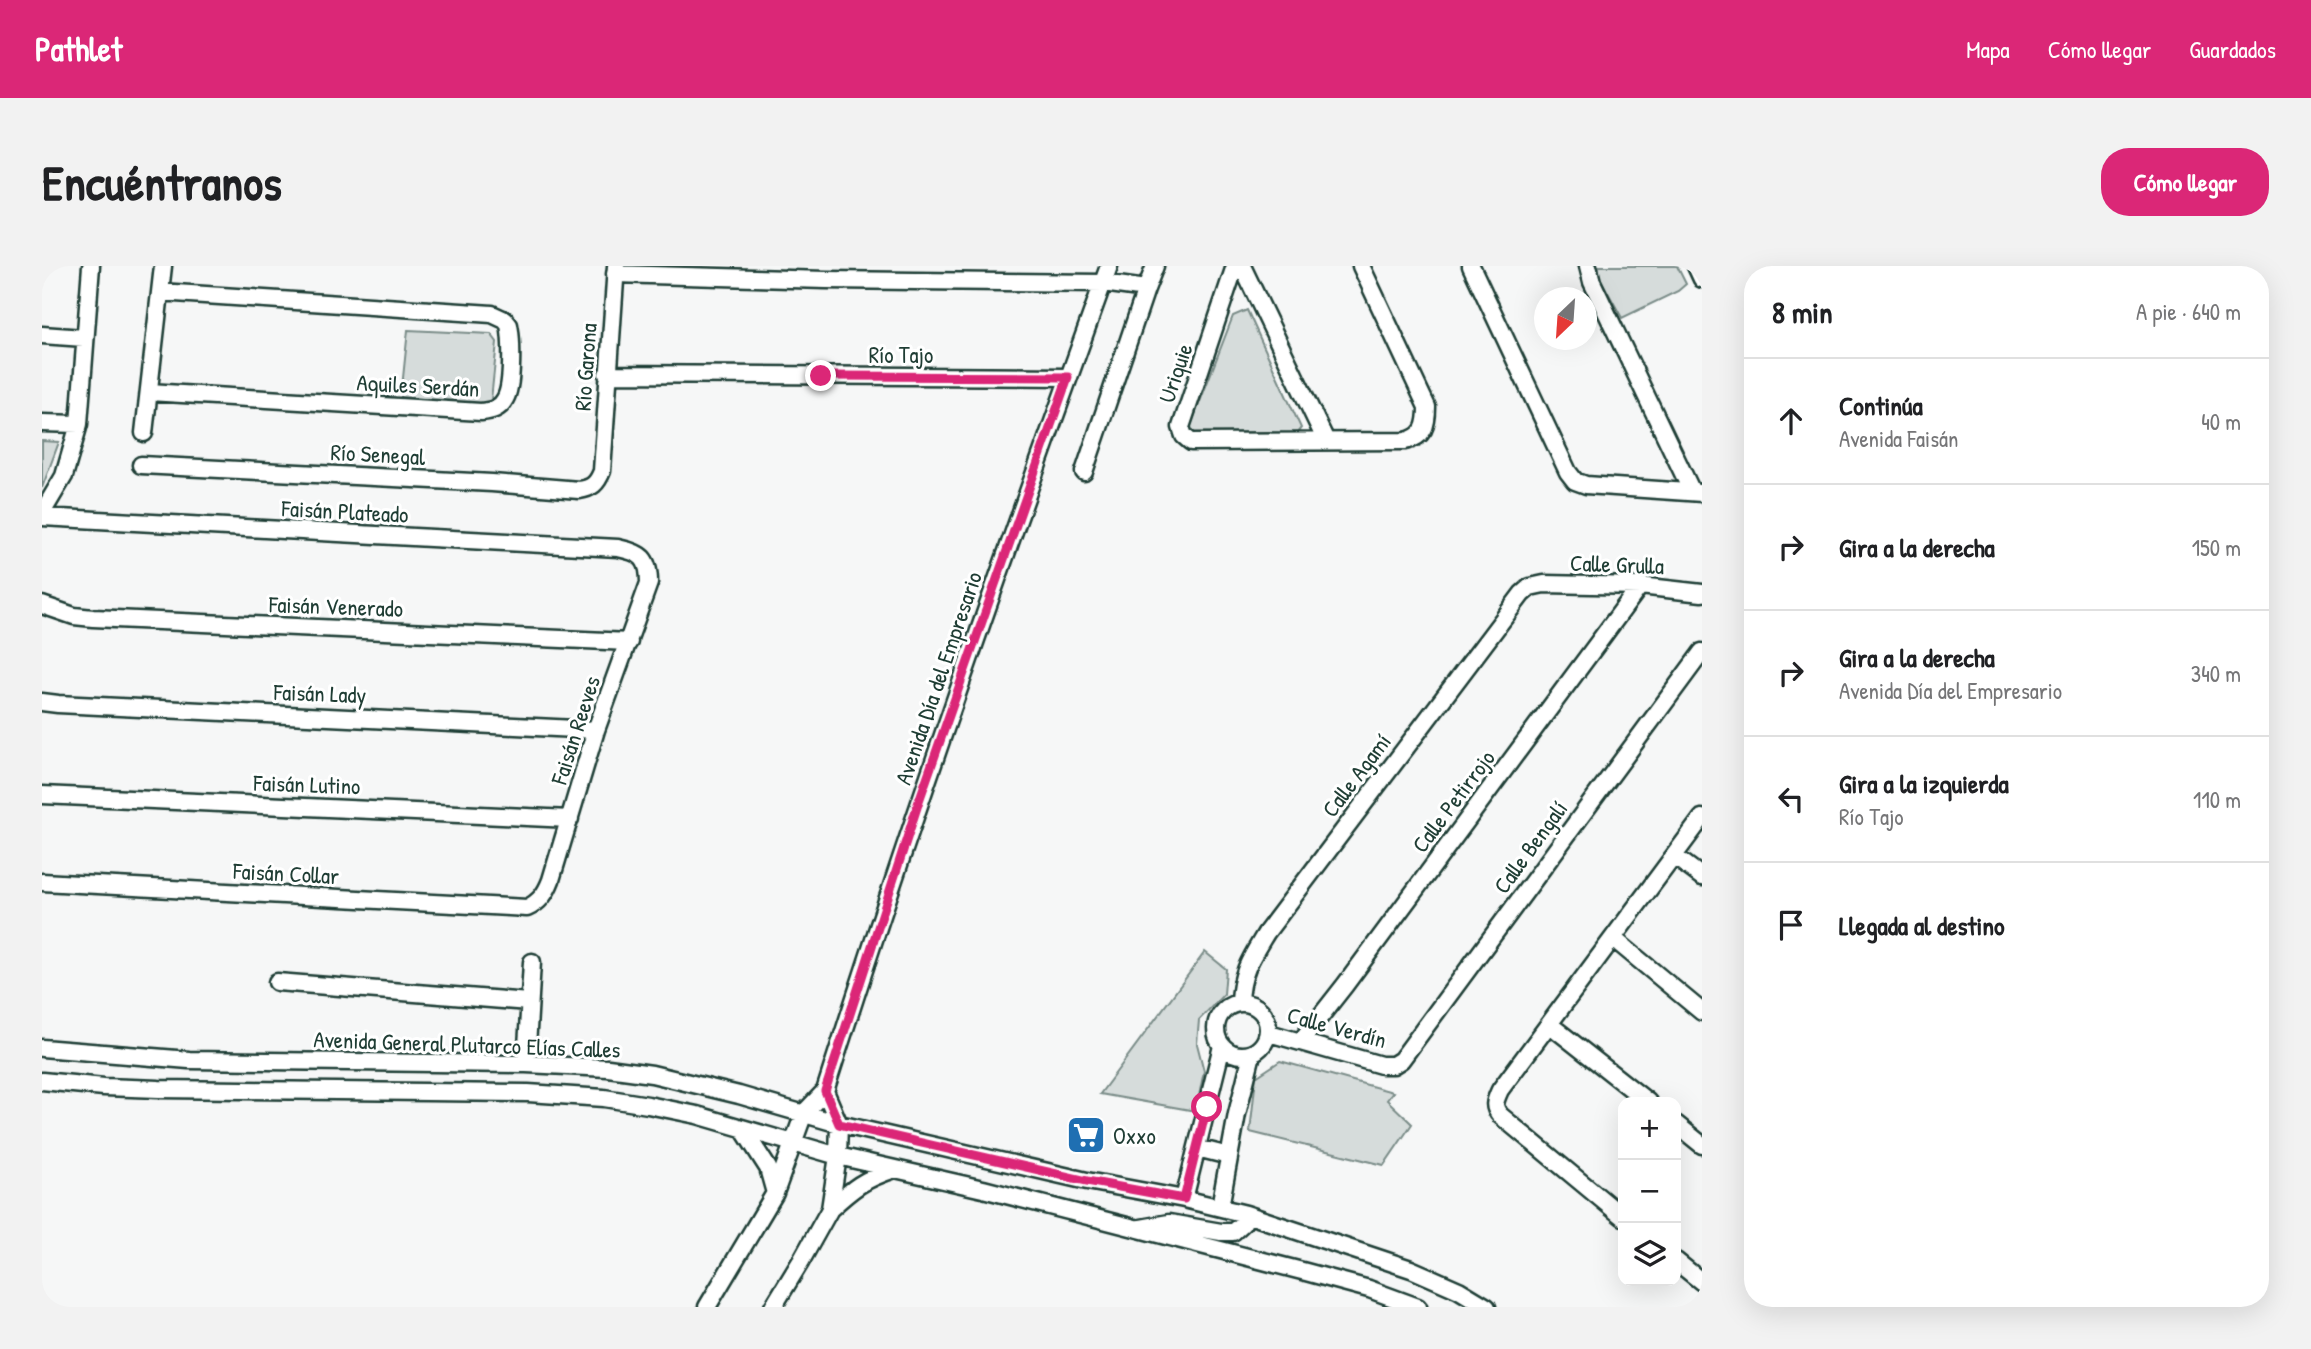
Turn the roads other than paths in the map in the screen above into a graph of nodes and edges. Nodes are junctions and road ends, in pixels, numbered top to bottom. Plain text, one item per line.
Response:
1 (91, 266) edge
2 (163, 266) edge
3 (1109, 266) edge
4 (1155, 266) edge
5 (1235, 266) edge
6 (1242, 266) edge
7 (1361, 266) edge
8 (1471, 266) edge
9 (1588, 266) edge
10 (1696, 266) edge
11 (615, 270) edge
12 (1702, 278) edge
13 (1103, 283) junction
14 (1146, 289) junction
15 (160, 292) junction
16 (42, 335) edge
17 (84, 338) junction
18 (607, 374) junction
19 (1068, 377) junction
20 (149, 392) junction
21 (42, 423) edge
22 (79, 424) junction
23 (144, 433) dead end
24 (1326, 441) junction
25 (141, 465) dead end
26 (601, 471) joint
27 (1084, 472) dead end
28 (1697, 492) edge
29 (42, 515) edge
30 (644, 557) joint
31 (1640, 586) junction
32 (1531, 587) joint
33 (1702, 593) edge
34 (42, 605) edge
35 (629, 642) junction
36 (1702, 652) edge
37 (42, 702) edge
38 (596, 730) junction
39 (42, 795) edge
40 (1702, 818) edge
41 (570, 819) junction
42 (1674, 856) junction
43 (1702, 877) edge
44 (42, 882) edge
45 (527, 908) joint
46 (1614, 939) junction
47 (533, 962) dead end
48 (277, 982) dead end
49 (529, 1002) junction
50 (1240, 1002) junction
51 (1702, 1012) edge
52 (1549, 1024) junction
53 (1269, 1033) junction
54 (1300, 1041) junction
55 (1222, 1046) junction
56 (42, 1048) edge
57 (1252, 1054) junction
58 (265, 1062) junction
59 (526, 1064) junction
60 (1393, 1065) joint
61 (42, 1081) edge
62 (242, 1089) junction
63 (825, 1091) junction
64 (1642, 1097) edge
65 (804, 1113) junction
66 (839, 1124) junction
67 (1681, 1128) edge
68 (743, 1129) junction
69 (794, 1143) junction
70 (1702, 1145) edge
71 (1197, 1148) junction
72 (838, 1156) junction
73 (1228, 1156) junction
74 (896, 1169) junction
75 (775, 1194) junction
76 (1184, 1199) junction
77 (1220, 1207) junction
78 (830, 1209) junction
79 (1618, 1213) edge
80 (1246, 1214) junction
81 (1136, 1229) junction
82 (1681, 1265) edge
83 (1702, 1282) edge
84 (707, 1307) edge
85 (773, 1307) edge
86 (1418, 1307) edge
87 (1488, 1307) edge

1 - 17 street
2 - 15 street
3 - 13 street, Avenida Día del Empresario
4 - 14 street
5 - 24 street, Uriquie
6 - 24 street
7 - 24 street, Uriquie
8 - 28 street
9 - 28 street
10 - 12 street
11 - 13 street
11 - 18 street, Río Garona
13 - 14 street
13 - 19 street, Avenida Día del Empresario
14 - 27 street
15 - 20 street
15 - 20 street, Aquiles Serdán
16 - 17 street
17 - 22 street
18 - 19 street, Río Tajo
18 - 26 street, Río Garona
19 - 63 street, Avenida Día del Empresario
20 - 23 street
21 - 22 street
22 - 29 street
25 - 26 street, Río Senegal
29 - 30 street, Faisán Plateado
30 - 35 street, Faisán Reeves
31 - 32 street, Calle Grulla
31 - 33 street, Calle Grulla
31 - 54 street, Calle Petirrojo
32 - 50 street, Calle Agamí
34 - 35 street, Faisán Venerado
35 - 38 street, Faisán Reeves
36 - 60 street, Calle Bengalí
37 - 38 street, Faisán Lady
38 - 41 street, Faisán Reeves
39 - 41 street, Faisán Lutino
40 - 42 street
41 - 45 street, Faisán Reeves
42 - 43 street
42 - 46 street
44 - 45 street, Faisán Collar
46 - 51 street
46 - 52 street
47 - 49 street
48 - 49 street
49 - 59 street
50 - 53 street
50 - 55 street
52 - 64 street
52 - 79 street
53 - 54 street, Calle Verdín
53 - 57 street
54 - 60 street, Calle Verdín
55 - 57 street
55 - 71 street
56 - 58 street, Avenida General Plutarco Elías Calles
57 - 73 street
58 - 59 street, Avenida General Plutarco Elías Calles
58 - 62 street
59 - 65 street, Avenida General Plutarco Elías Calles
61 - 62 street, Avenida General Plutarco Elías Calles
62 - 68 street, Avenida General Plutarco Elías Calles
63 - 65 street, Avenida Día del Empresario
63 - 66 street
65 - 66 street, Avenida General Plutarco Elías Calles
65 - 69 street, Avenida Día del Empresario
66 - 72 street
66 - 76 street, Avenida General Plutarco Elías Calles
67 - 70 street
68 - 69 street, Avenida General Plutarco Elías Calles
68 - 75 street
69 - 72 street, Avenida General Plutarco Elías Calles
69 - 75 street, Avenida Día del Empresario
71 - 73 street
71 - 76 street
72 - 74 street, Avenida General Plutarco Elías Calles
72 - 78 street
73 - 77 street
74 - 78 street
74 - 81 street, Avenida General Plutarco Elías Calles
75 - 84 street, Avenida Día del Empresario
76 - 77 street, Avenida General Plutarco Elías Calles
77 - 80 street, Avenida General Plutarco Elías Calles
78 - 85 street
80 - 81 street
80 - 87 street, Avenida General Plutarco Elías Calles
81 - 86 street, Avenida General Plutarco Elías Calles
82 - 83 street

